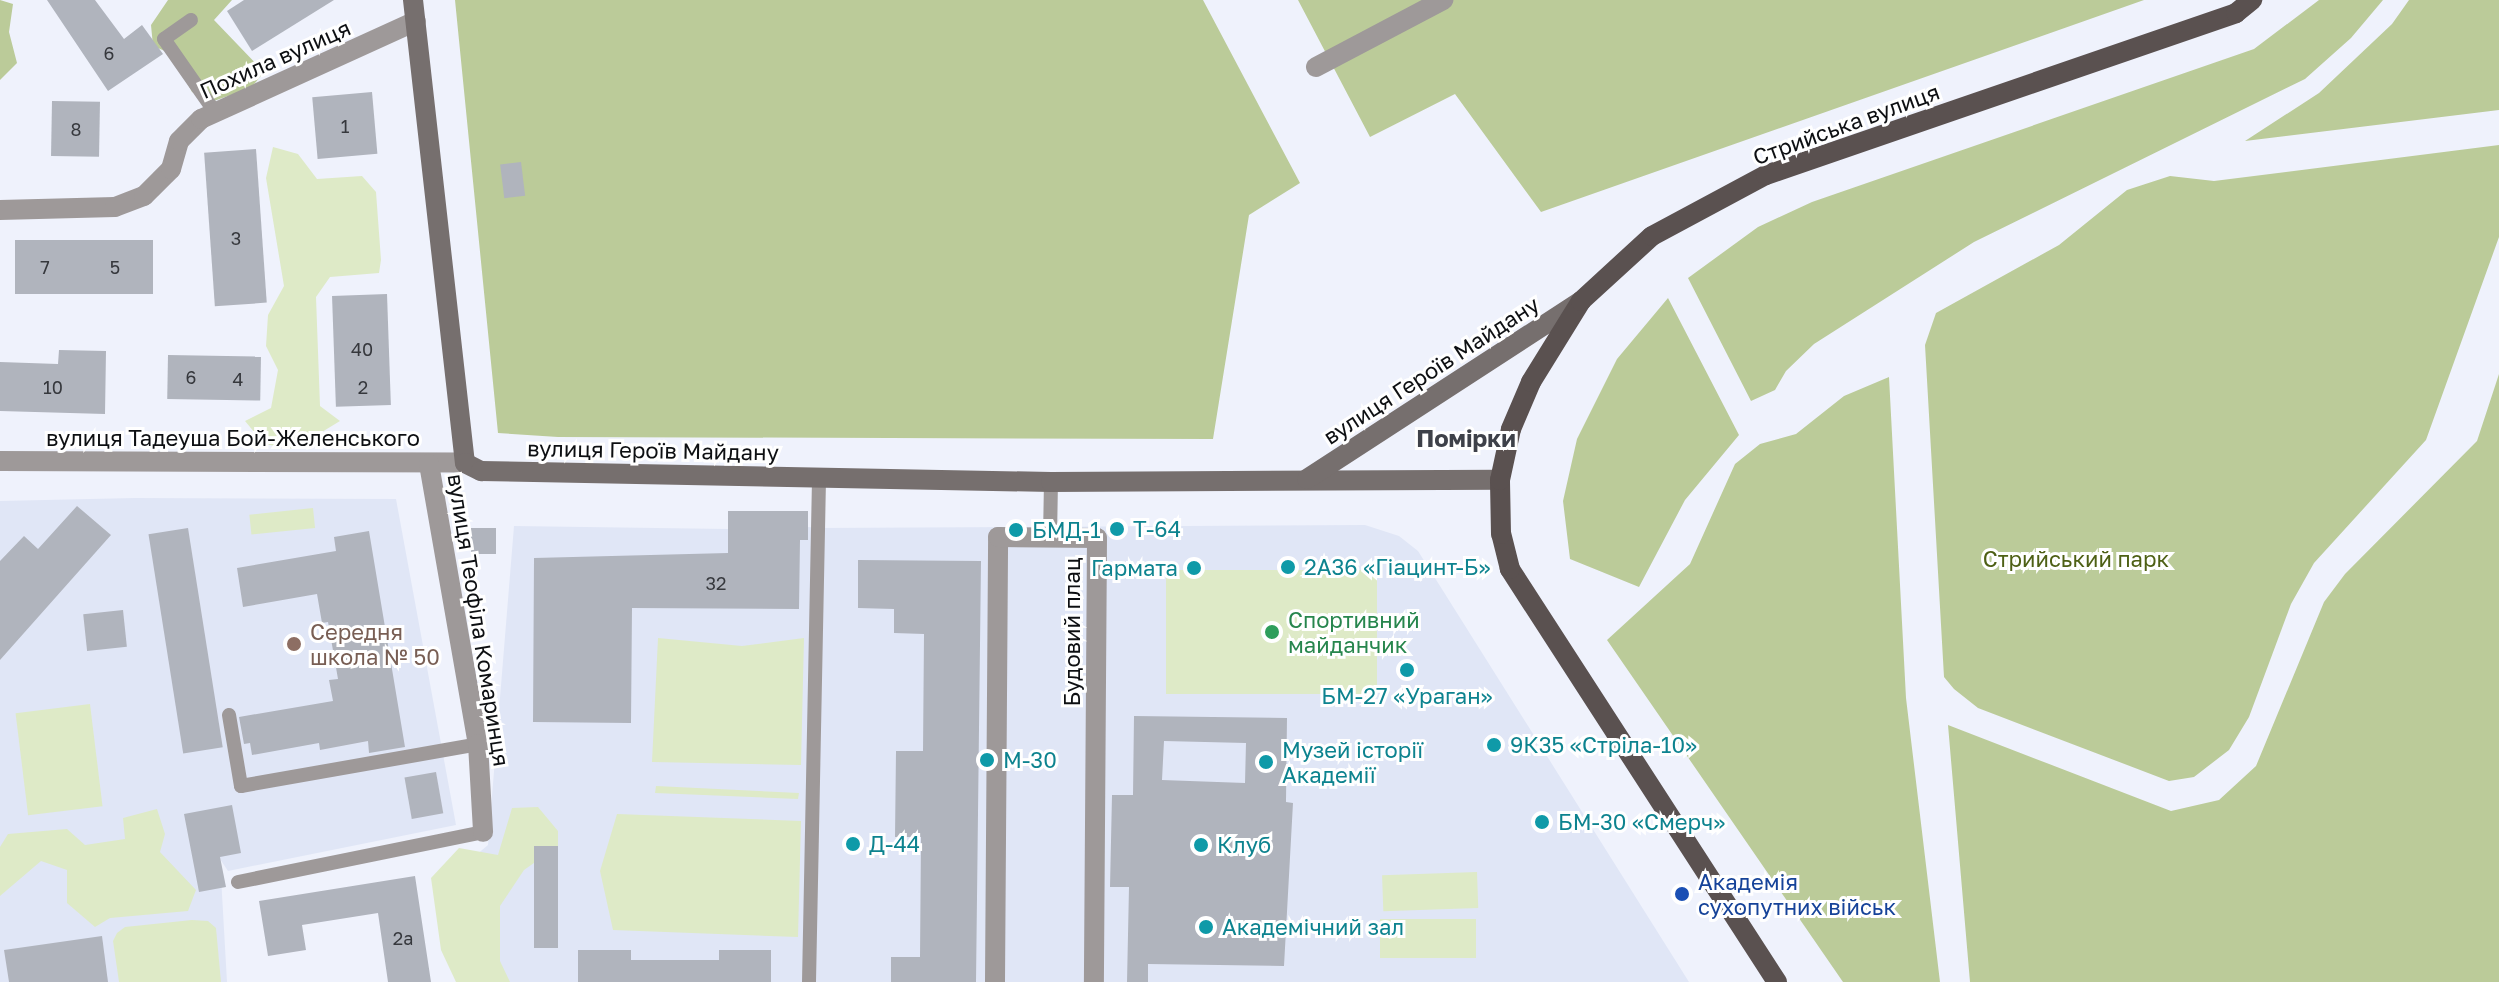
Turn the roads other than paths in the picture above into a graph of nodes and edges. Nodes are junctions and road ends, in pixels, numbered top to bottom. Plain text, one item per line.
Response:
1 (413, 0) edge
2 (1443, 0) edge
3 (2252, 0) edge
4 (191, 20) dead end
5 (416, 21) junction
6 (1316, 67) dead end
7 (215, 112) junction
8 (0, 210) edge
9 (1581, 301) junction
10 (0, 461) edge
11 (465, 463) junction
12 (429, 464) junction
13 (819, 478) junction
14 (1307, 479) junction
15 (1500, 480) junction
16 (1051, 482) junction
17 (1050, 538) junction
18 (229, 715) dead end
19 (478, 744) junction
20 (483, 832) joint
21 (238, 882) dead end
22 (809, 982) edge
23 (995, 982) edge
24 (1094, 982) edge
25 (1777, 982) edge

1 - 5 main road
2 - 6 street
3 - 9 main road, Стрийська вулиця
4 - 7 lane
5 - 7 street, Похила вулиця
5 - 11 main road
7 - 8 street, Похила вулиця
9 - 14 main road, вулиця Героїв Майдану
9 - 15 main road, Стрийська вулиця
10 - 12 street, вулиця Тадеуша Бой-Желенського
11 - 12 street, вулиця Тадеуша Бой-Желенського
11 - 13 main road, вулиця Героїв Майдану
12 - 19 street, вулиця Теофіла Комаринця
13 - 16 main road, вулиця Героїв Майдану
13 - 22 lane
14 - 15 main road, вулиця Героїв Майдану
14 - 16 main road, вулиця Героїв Майдану
15 - 25 main road, Стрийська вулиця
16 - 17 lane
17 - 23 street, Будовий плац
17 - 24 street, Будовий плац
18 - 19 lane
19 - 20 street, вулиця Теофіла Комаринця
20 - 21 lane

